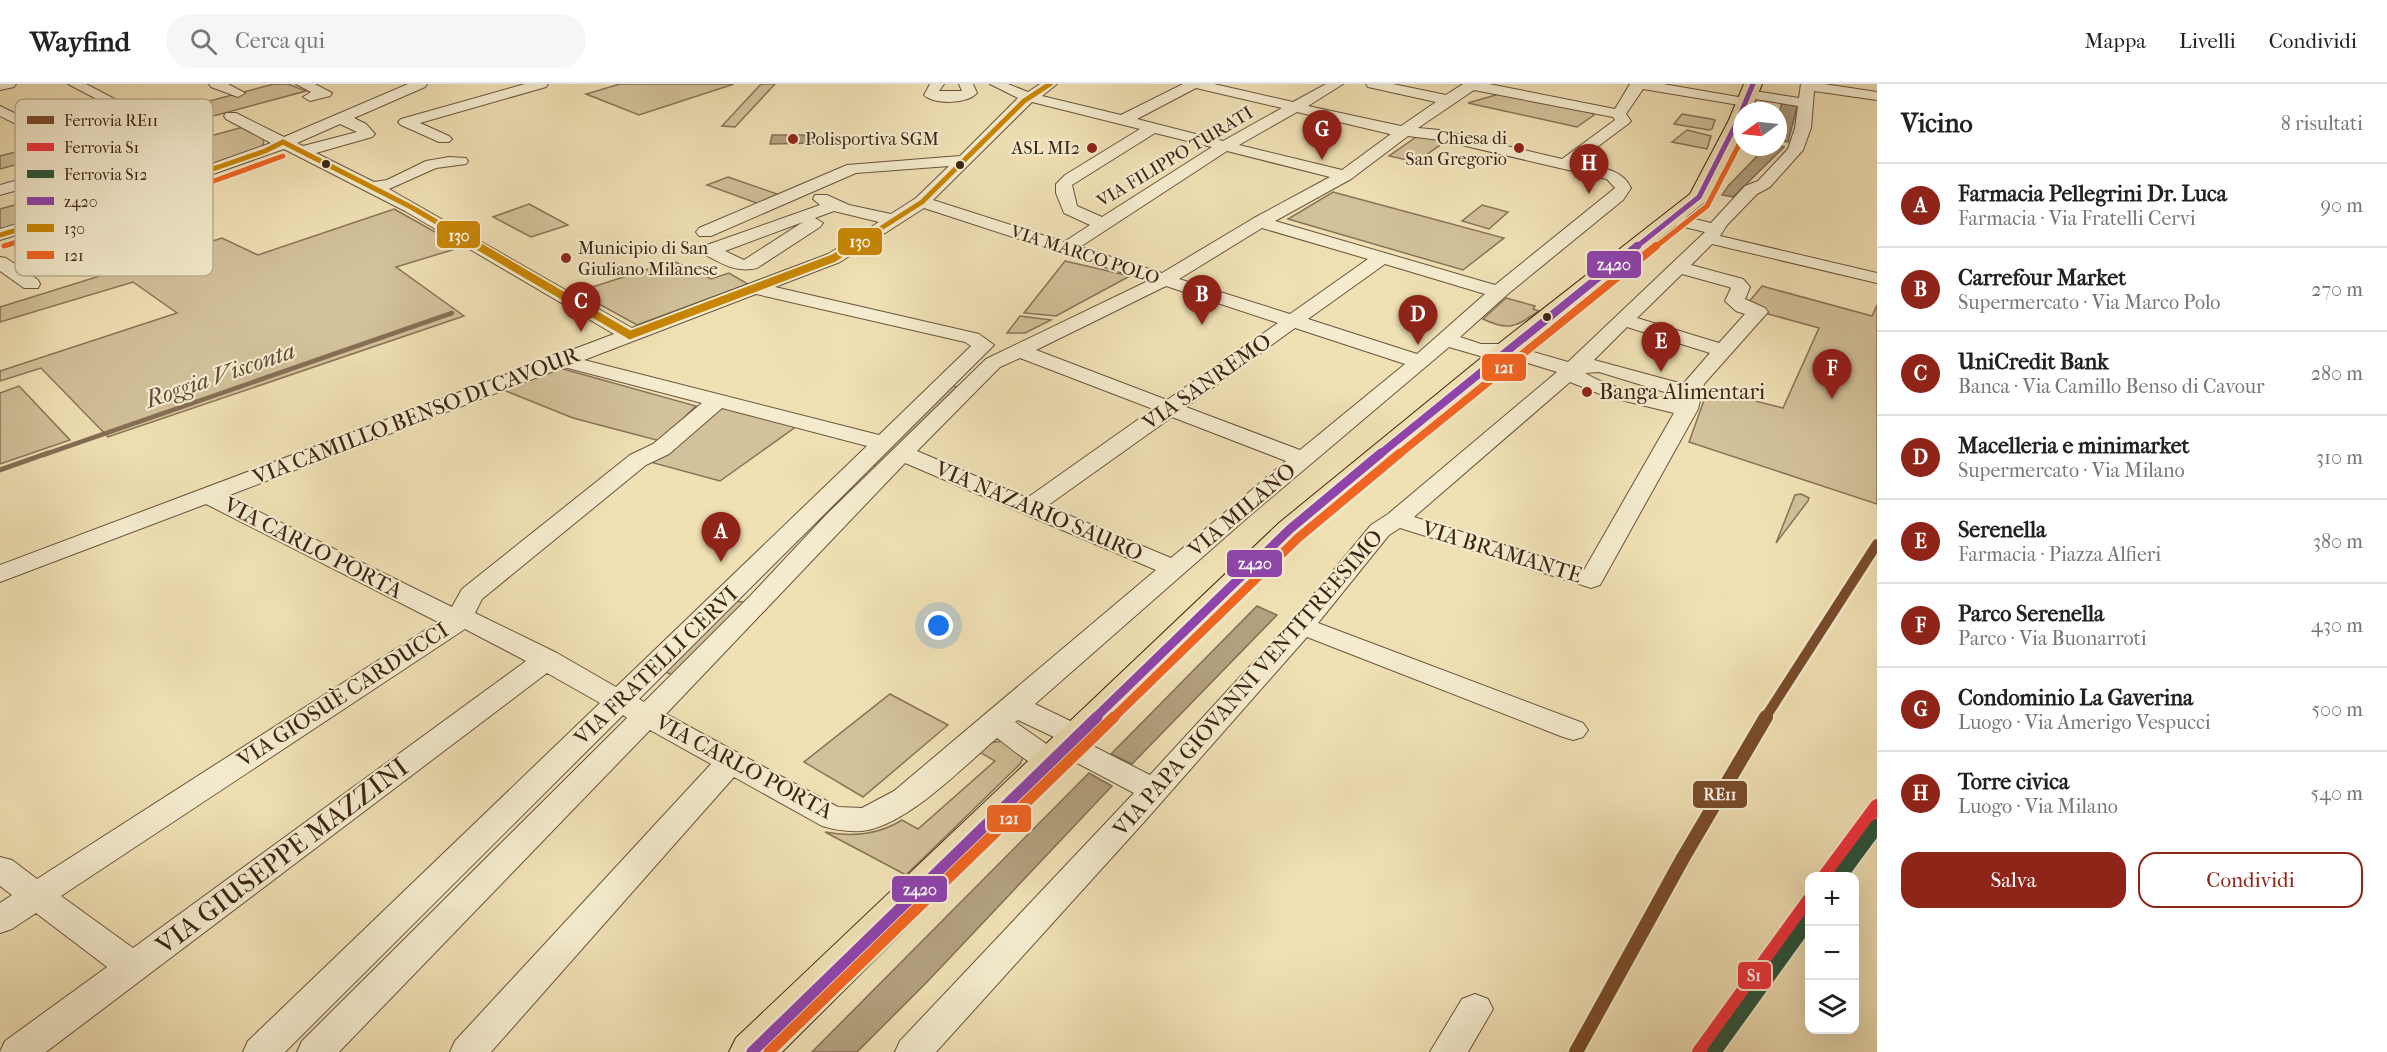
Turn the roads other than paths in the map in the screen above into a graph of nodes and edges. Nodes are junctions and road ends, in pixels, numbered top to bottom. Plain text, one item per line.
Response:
1 (9, 84) edge
2 (75, 84) edge
3 (216, 84) edge
4 (541, 84) edge
5 (937, 84) edge
6 (966, 84) edge
7 (997, 84) edge
8 (1016, 84) edge
9 (1050, 84) edge
10 (1195, 84) edge
11 (1336, 84) edge
12 (1373, 84) edge
13 (1473, 84) edge
14 (1638, 84) edge
15 (419, 85) edge
16 (1808, 85) edge
17 (0, 86) edge
18 (238, 93) dead end
19 (1749, 94) edge
20 (1877, 96) edge
21 (1030, 97) junction
22 (105, 99) edge
23 (1448, 100) junction
24 (1803, 102) junction
25 (469, 105) junction
26 (1297, 107) junction
27 (0, 110) edge
28 (231, 116) dead end
29 (15, 118) edge
30 (1621, 118) junction
31 (336, 120) junction
32 (1124, 120) junction
33 (1153, 128) junction
34 (1406, 131) junction
35 (444, 139) dead end
36 (1733, 141) edge
37 (283, 142) junction
38 (1227, 145) junction
39 (301, 152) junction
40 (966, 160) junction
41 (460, 161) dead end
42 (1565, 164) junction
43 (213, 169) edge
44 (1345, 176) junction
45 (15, 186) edge
46 (370, 188) junction
47 (0, 190) edge
48 (801, 191) junction
49 (922, 202) junction
50 (835, 206) junction
51 (1681, 213) junction
52 (893, 220) junction
53 (1260, 222) junction
54 (1102, 224) junction
55 (1717, 228) junction
56 (15, 230) edge
57 (705, 232) dead end
58 (0, 235) edge
59 (1066, 248) junction
60 (1382, 258) junction
61 (0, 262) edge
62 (1678, 267) junction
63 (15, 273) edge
64 (20, 276) edge
65 (754, 276) junction
66 (1876, 278) edge
67 (1164, 280) junction
68 (31, 284) dead end
69 (1499, 292) junction
70 (1624, 320) junction
71 (1293, 321) junction
72 (1452, 333) junction
73 (630, 335) junction
74 (1506, 350) junction
75 (1004, 351) junction
76 (1722, 351) junction
77 (560, 360) junction
78 (1420, 362) junction
79 (1572, 370) junction
80 (719, 400) junction
81 (1690, 402) junction
82 (1169, 408) junction
83 (894, 448) junction
84 (1302, 459) junction
85 (208, 495) junction
86 (1031, 506) junction
87 (1397, 519) junction
88 (1173, 568) junction
89 (0, 574) edge
90 (458, 621) junction
91 (1314, 630) dead end
92 (547, 659) junction
93 (621, 701) junction
94 (1005, 714) junction
95 (646, 716) junction
96 (1573, 730) dead end
97 (1065, 748) junction
98 (729, 763) junction
99 (1146, 787) junction
100 (866, 819) joint
101 (0, 869) edge
102 (36, 896) junction
103 (0, 920) edge
104 (133, 967) junction
105 (1475, 1009) dead end
106 (18, 1052) edge
107 (261, 1052) edge
108 (315, 1052) edge
109 (468, 1052) edge
110 (752, 1052) edge
111 (913, 1052) edge
112 (1448, 1052) edge

1 - 17 street
2 - 22 street
3 - 18 street
4 - 25 street
5 - 6 street
7 - 21 street
8 - 21 street
9 - 21 street
10 - 26 street
10 - 32 street
11 - 26 street, VIA FILIPPO TURATI
12 - 23 street
13 - 23 street
13 - 30 street
14 - 19 street
14 - 30 street
15 - 25 street
15 - 31 street
16 - 20 street
16 - 24 street
19 - 24 street
21 - 32 street
21 - 40 street
23 - 34 street
24 - 55 street, VIA PAPA GIOVANNI VENTITREESIMO
25 - 35 street
26 - 34 street
26 - 38 street, VIA FILIPPO TURATI
27 - 29 street
28 - 37 street
30 - 42 street
31 - 37 street
31 - 39 street
32 - 33 street
33 - 38 street
33 - 54 street
34 - 42 street
34 - 44 street
36 - 51 main road
37 - 39 street
37 - 43 street
38 - 44 street
38 - 54 street, VIA FILIPPO TURATI
39 - 46 street
40 - 48 street
40 - 49 street
41 - 46 street
42 - 69 street, VIA MILANO
44 - 53 street
45 - 47 street
46 - 73 street
48 - 50 street
48 - 57 street
49 - 52 street
49 - 59 street, VIA MARCO POLO
50 - 52 street
50 - 65 street
50 - 65 street
51 - 55 street
51 - 74 main road
52 - 65 street
53 - 60 street
53 - 67 street
54 - 59 street, VIA FILIPPO TURATI
55 - 62 street, VIA PAPA GIOVANNI VENTITREESIMO
55 - 66 street
56 - 58 street
59 - 67 street, VIA MARCO POLO
60 - 69 street
60 - 71 street, VIA SANREMO
61 - 63 street
62 - 70 street, VIA PAPA GIOVANNI VENTITREESIMO
62 - 76 street
64 - 68 street
65 - 73 street, VIA CAMILLO BENSO DI CAVOUR
65 - 75 street
67 - 71 street, VIA MARCO POLO
67 - 75 street, VIA FRATELLI CERVI
69 - 72 street, VIA MILANO
70 - 76 street
70 - 79 street, VIA PAPA GIOVANNI VENTITREESIMO
71 - 78 street, VIA MARCO POLO
71 - 82 street, VIA SANREMO
72 - 74 street
72 - 78 street, VIA MILANO
73 - 77 street, VIA CAMILLO BENSO DI CAVOUR
74 - 79 street
74 - 97 main road
75 - 82 street
75 - 83 street, VIA FRATELLI CERVI
76 - 81 street
77 - 80 street, VIA NAZARIO SAURO
77 - 85 street, VIA CAMILLO BENSO DI CAVOUR
78 - 84 street, VIA MILANO
79 - 81 street
79 - 87 street, VIA PAPA GIOVANNI VENTITREESIMO
80 - 83 street, VIA NAZARIO SAURO
80 - 90 street, VIA GIOSUÈ CARDUCCI
81 - 87 street, VIA BRAMANTE
82 - 84 street
82 - 86 street, VIA SANREMO
83 - 86 street, VIA NAZARIO SAURO
83 - 93 street, VIA FRATELLI CERVI
83 - 95 street, VIA FRATELLI CERVI
84 - 88 street, VIA MILANO
85 - 89 street, VIA CAMILLO BENSO DI CAVOUR
85 - 90 street, VIA CARLO PORTA
86 - 88 street, VIA NAZARIO SAURO
87 - 99 street, VIA PAPA GIOVANNI VENTITREESIMO
88 - 94 street, VIA MILANO
90 - 92 street, VIA CARLO PORTA
90 - 102 street, VIA GIOSUÈ CARDUCCI
91 - 96 street
92 - 93 street, VIA CARLO PORTA
92 - 104 street, VIA GIUSEPPE MAZZINI
93 - 95 street, VIA CARLO PORTA
93 - 107 street, VIA FRATELLI CERVI
94 - 97 street
94 - 100 street, VIA MILANO
95 - 98 street, VIA CARLO PORTA
95 - 108 street, VIA FRATELLI CERVI
97 - 99 street
97 - 110 main road
98 - 100 street, VIA CARLO PORTA
98 - 109 street
99 - 111 street, VIA PAPA GIOVANNI VENTITREESIMO
101 - 102 street
102 - 103 street, VIA GIOSUÈ CARDUCCI
102 - 104 street
104 - 106 street, VIA GIUSEPPE MAZZINI
105 - 112 street

